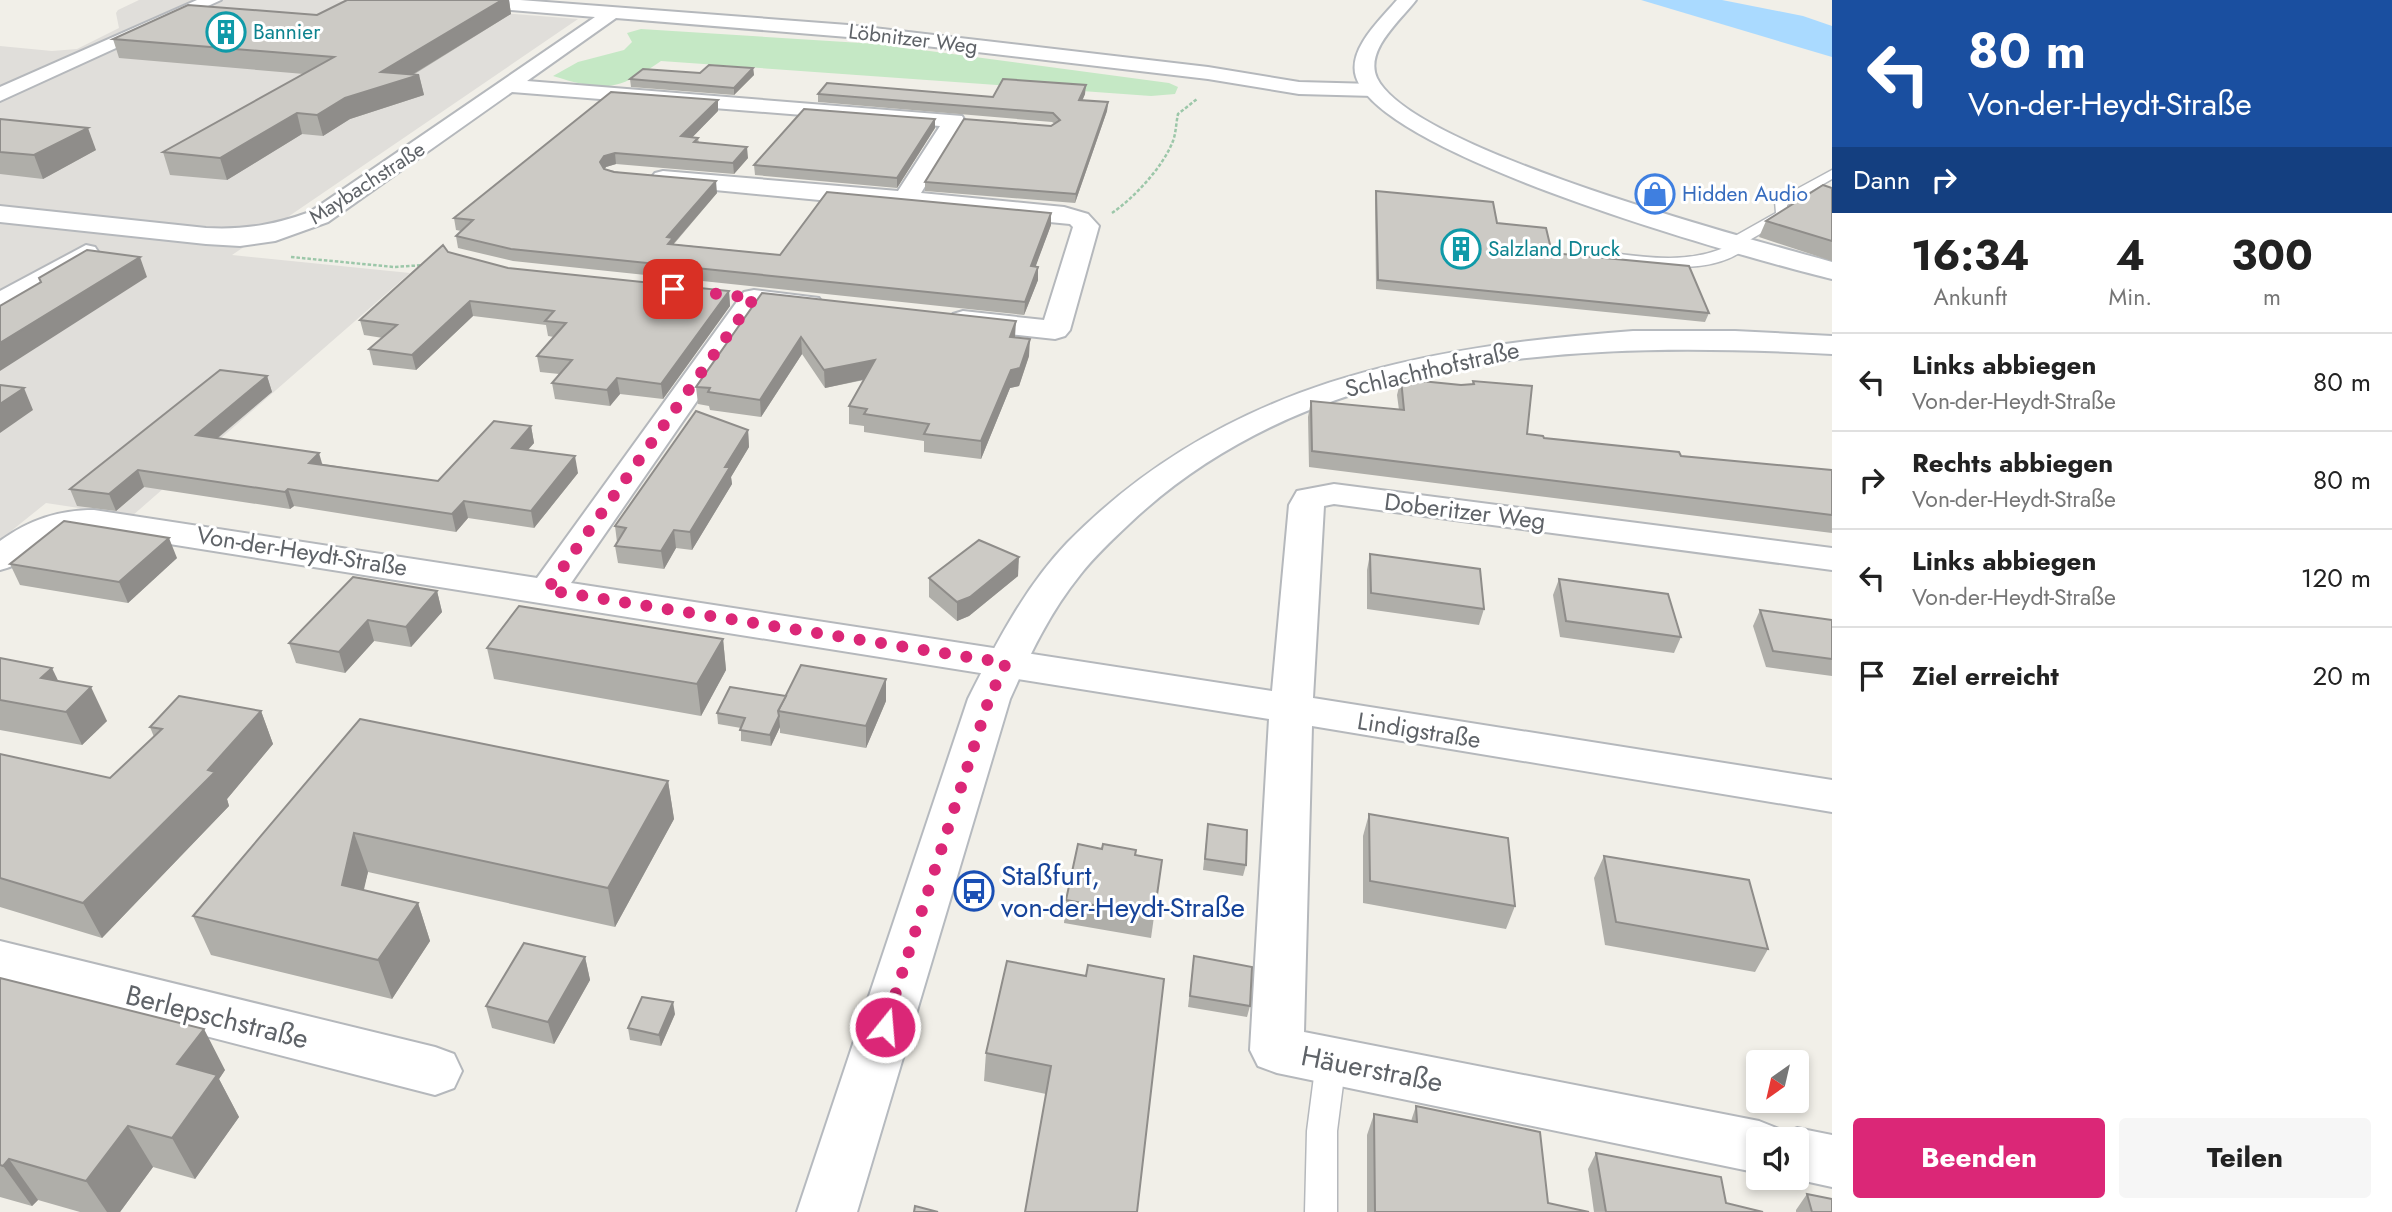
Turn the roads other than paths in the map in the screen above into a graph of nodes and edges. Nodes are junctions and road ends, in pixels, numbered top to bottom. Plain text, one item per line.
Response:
1 (212, 0) edge
2 (451, 0) edge
3 (1399, 10) edge
4 (612, 13) junction
5 (509, 86) junction
6 (1374, 90) junction
7 (0, 95) edge
8 (1832, 174) edge
9 (643, 176) edge
10 (905, 199) junction
11 (0, 214) edge
12 (126, 228) junction
13 (1737, 244) junction
14 (1586, 254) edge
15 (1832, 271) edge
16 (0, 303) edge
17 (835, 307) edge
18 (943, 318) edge
19 (1832, 345) edge
20 (0, 559) edge
21 (1832, 559) edge
22 (547, 590) junction
23 (1006, 663) junction
24 (1291, 710) junction
25 (1832, 796) edge
26 (0, 962) edge
27 (1331, 1061) junction
28 (435, 1071) dead end
29 (1746, 1144) edge
30 (1809, 1156) edge
31 (1832, 1161) edge
32 (827, 1212) edge
33 (1321, 1212) edge

1 - 7 street
2 - 4 street, Löbnitzer Weg
3 - 6 street
4 - 5 street, Maybachstraße
4 - 6 street, Löbnitzer Weg
5 - 10 street
5 - 12 street, Maybachstraße
6 - 13 street
8 - 13 lane
9 - 10 street
10 - 18 street
11 - 12 street, Maybachstraße
12 - 16 street
13 - 14 lane
13 - 15 street
17 - 22 street
19 - 23 street, Schlachthofstraße
20 - 22 street, Von-der-Heydt-Straße
21 - 24 street, Doberitzer Weg
22 - 23 street, Von-der-Heydt-Straße
23 - 24 street, Lindigstraße
23 - 32 street, Schlachthofstraße
24 - 25 street, Lindigstraße
24 - 27 street, Häuerstraße
26 - 28 street, Berlepschstraße
27 - 29 street, Häuerstraße
27 - 33 lane
30 - 31 street

